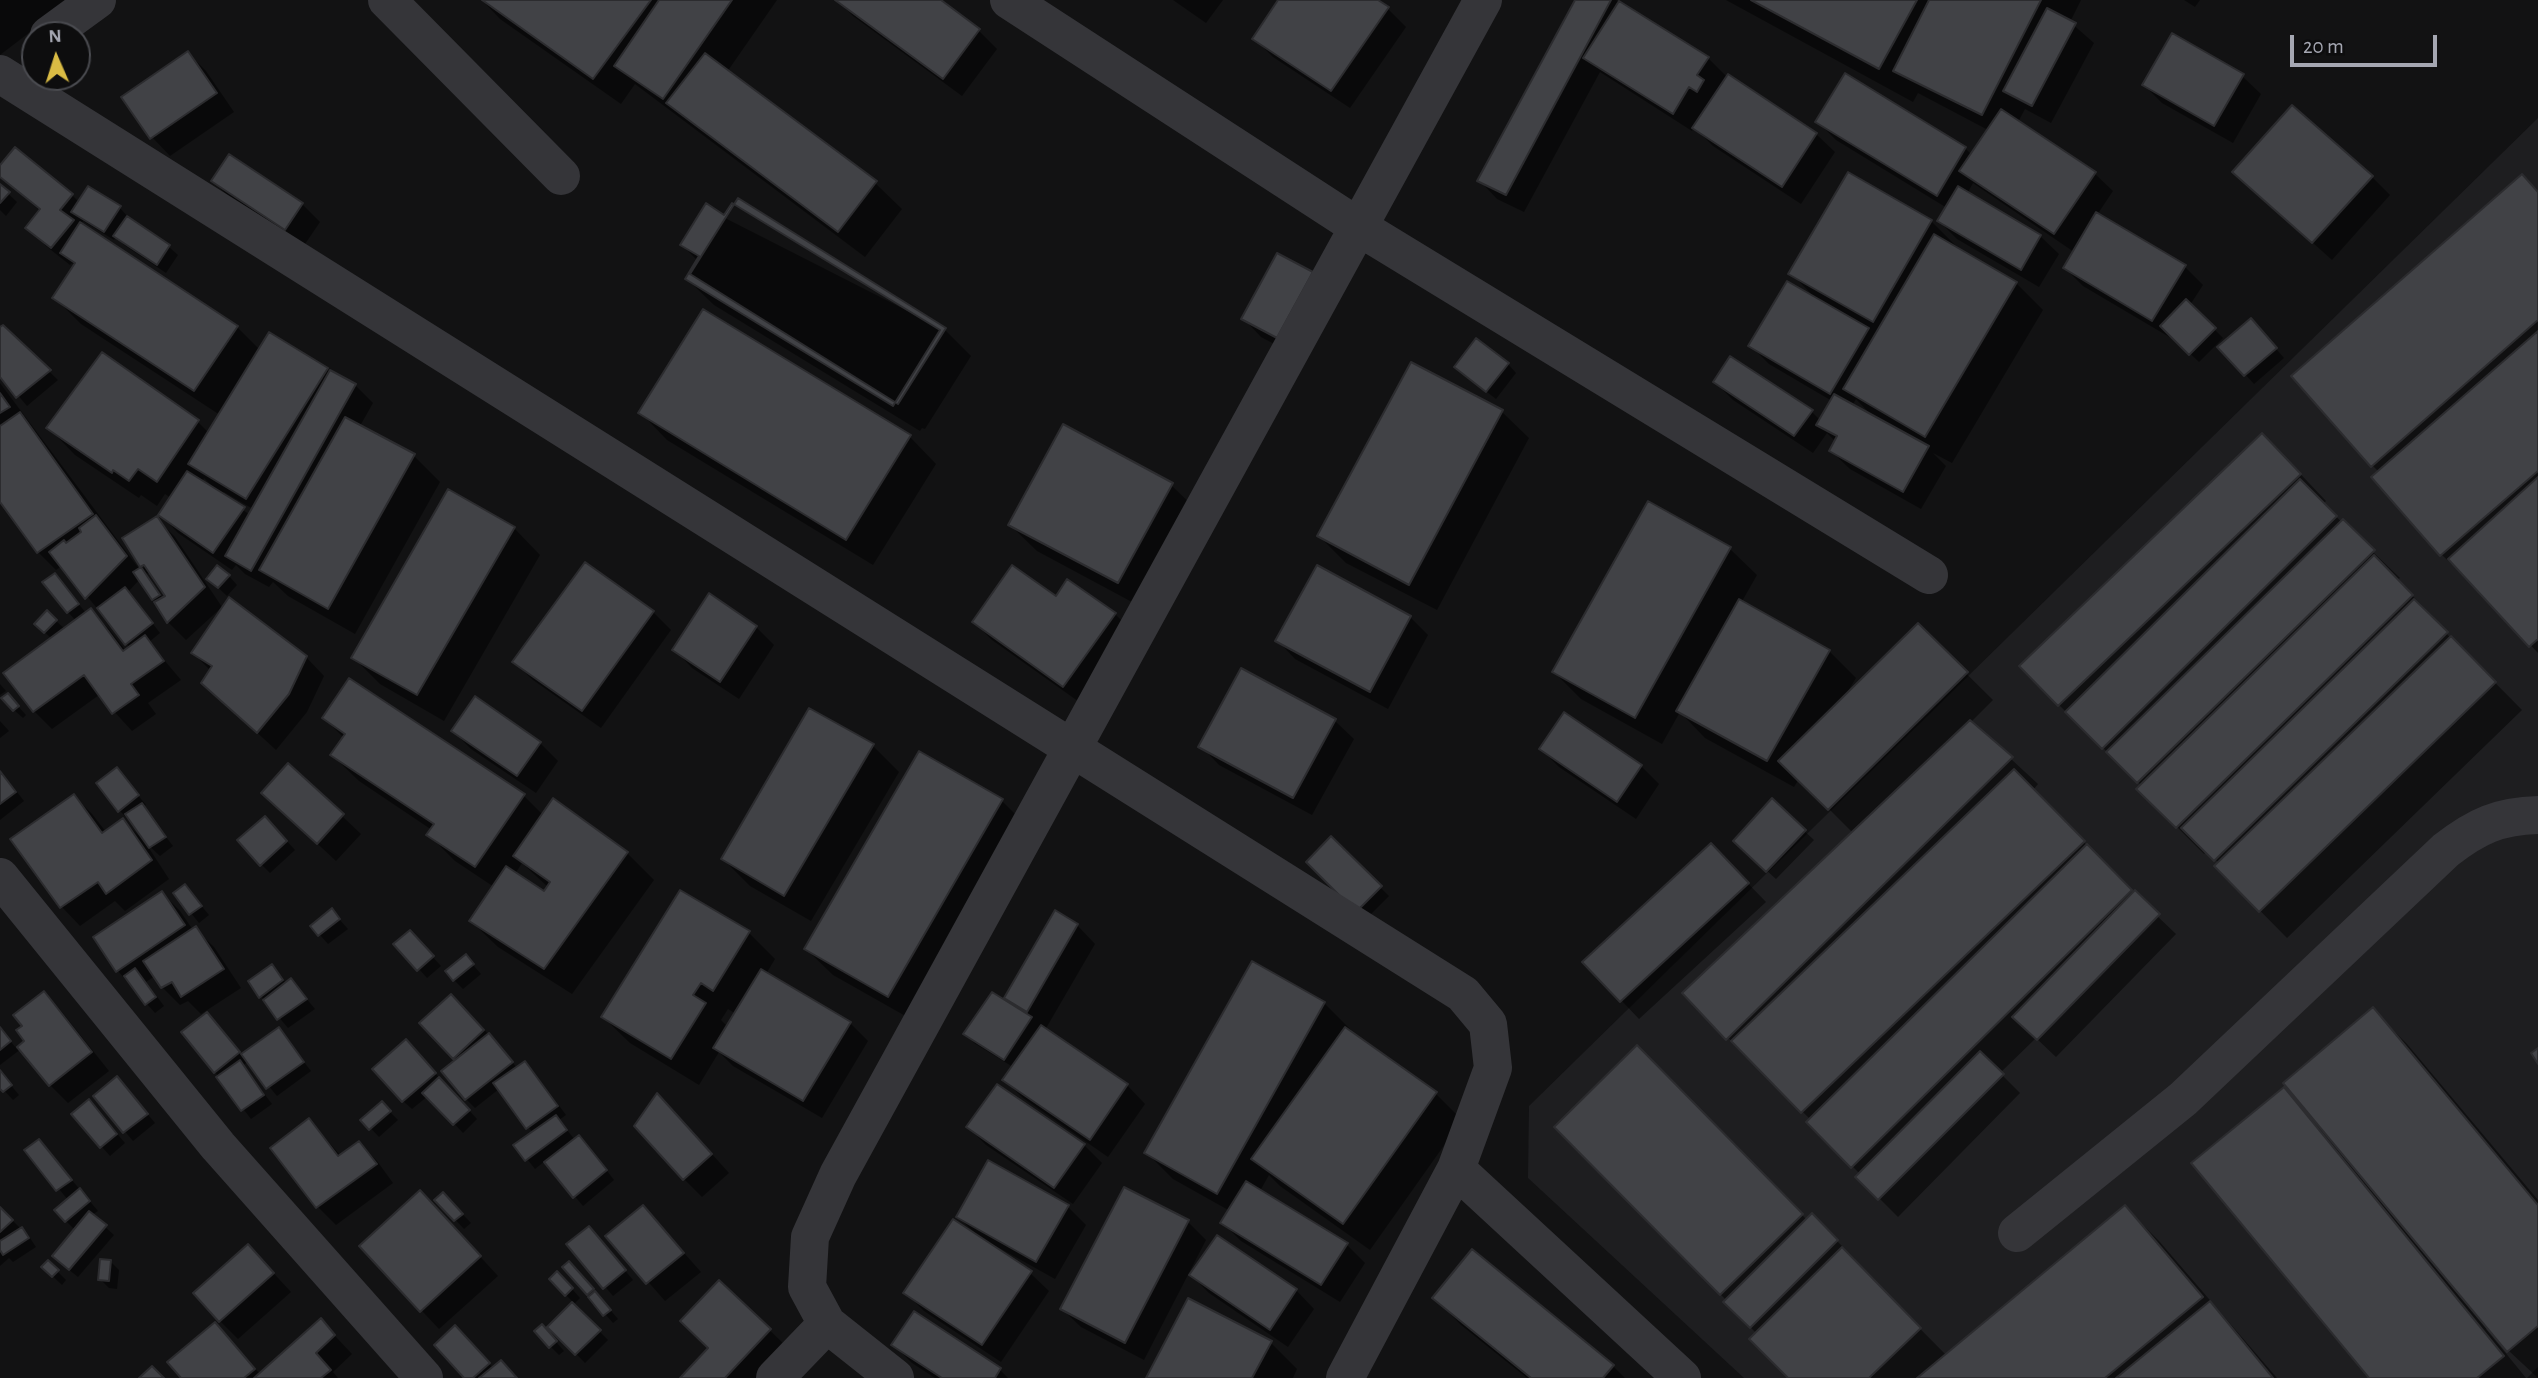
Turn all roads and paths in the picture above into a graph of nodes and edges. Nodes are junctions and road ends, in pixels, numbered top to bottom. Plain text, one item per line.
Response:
1 (97, 0) edge
2 (387, 0) edge
3 (1009, 0) edge
4 (1483, 0) edge
5 (68, 21) edge
6 (21, 57) edge
7 (0, 73) edge
8 (561, 176) dead end
9 (1357, 226) junction
10 (1929, 575) dead end
11 (1074, 748) junction
12 (2538, 815) edge
13 (0, 877) edge
14 (1456, 1169) junction
15 (2017, 1233) dead end
16 (827, 1324) junction
17 (424, 1378) edge
18 (775, 1378) edge
19 (895, 1378) edge
20 (1345, 1378) edge
21 (1682, 1378) edge

1 - 5 street
2 - 8 street
3 - 9 street
4 - 9 street
6 - 7 street
7 - 11 street
9 - 10 street
9 - 11 street
11 - 14 street
11 - 16 street
12 - 15 street
13 - 17 street
14 - 20 street
14 - 21 street
16 - 18 street
16 - 19 street

